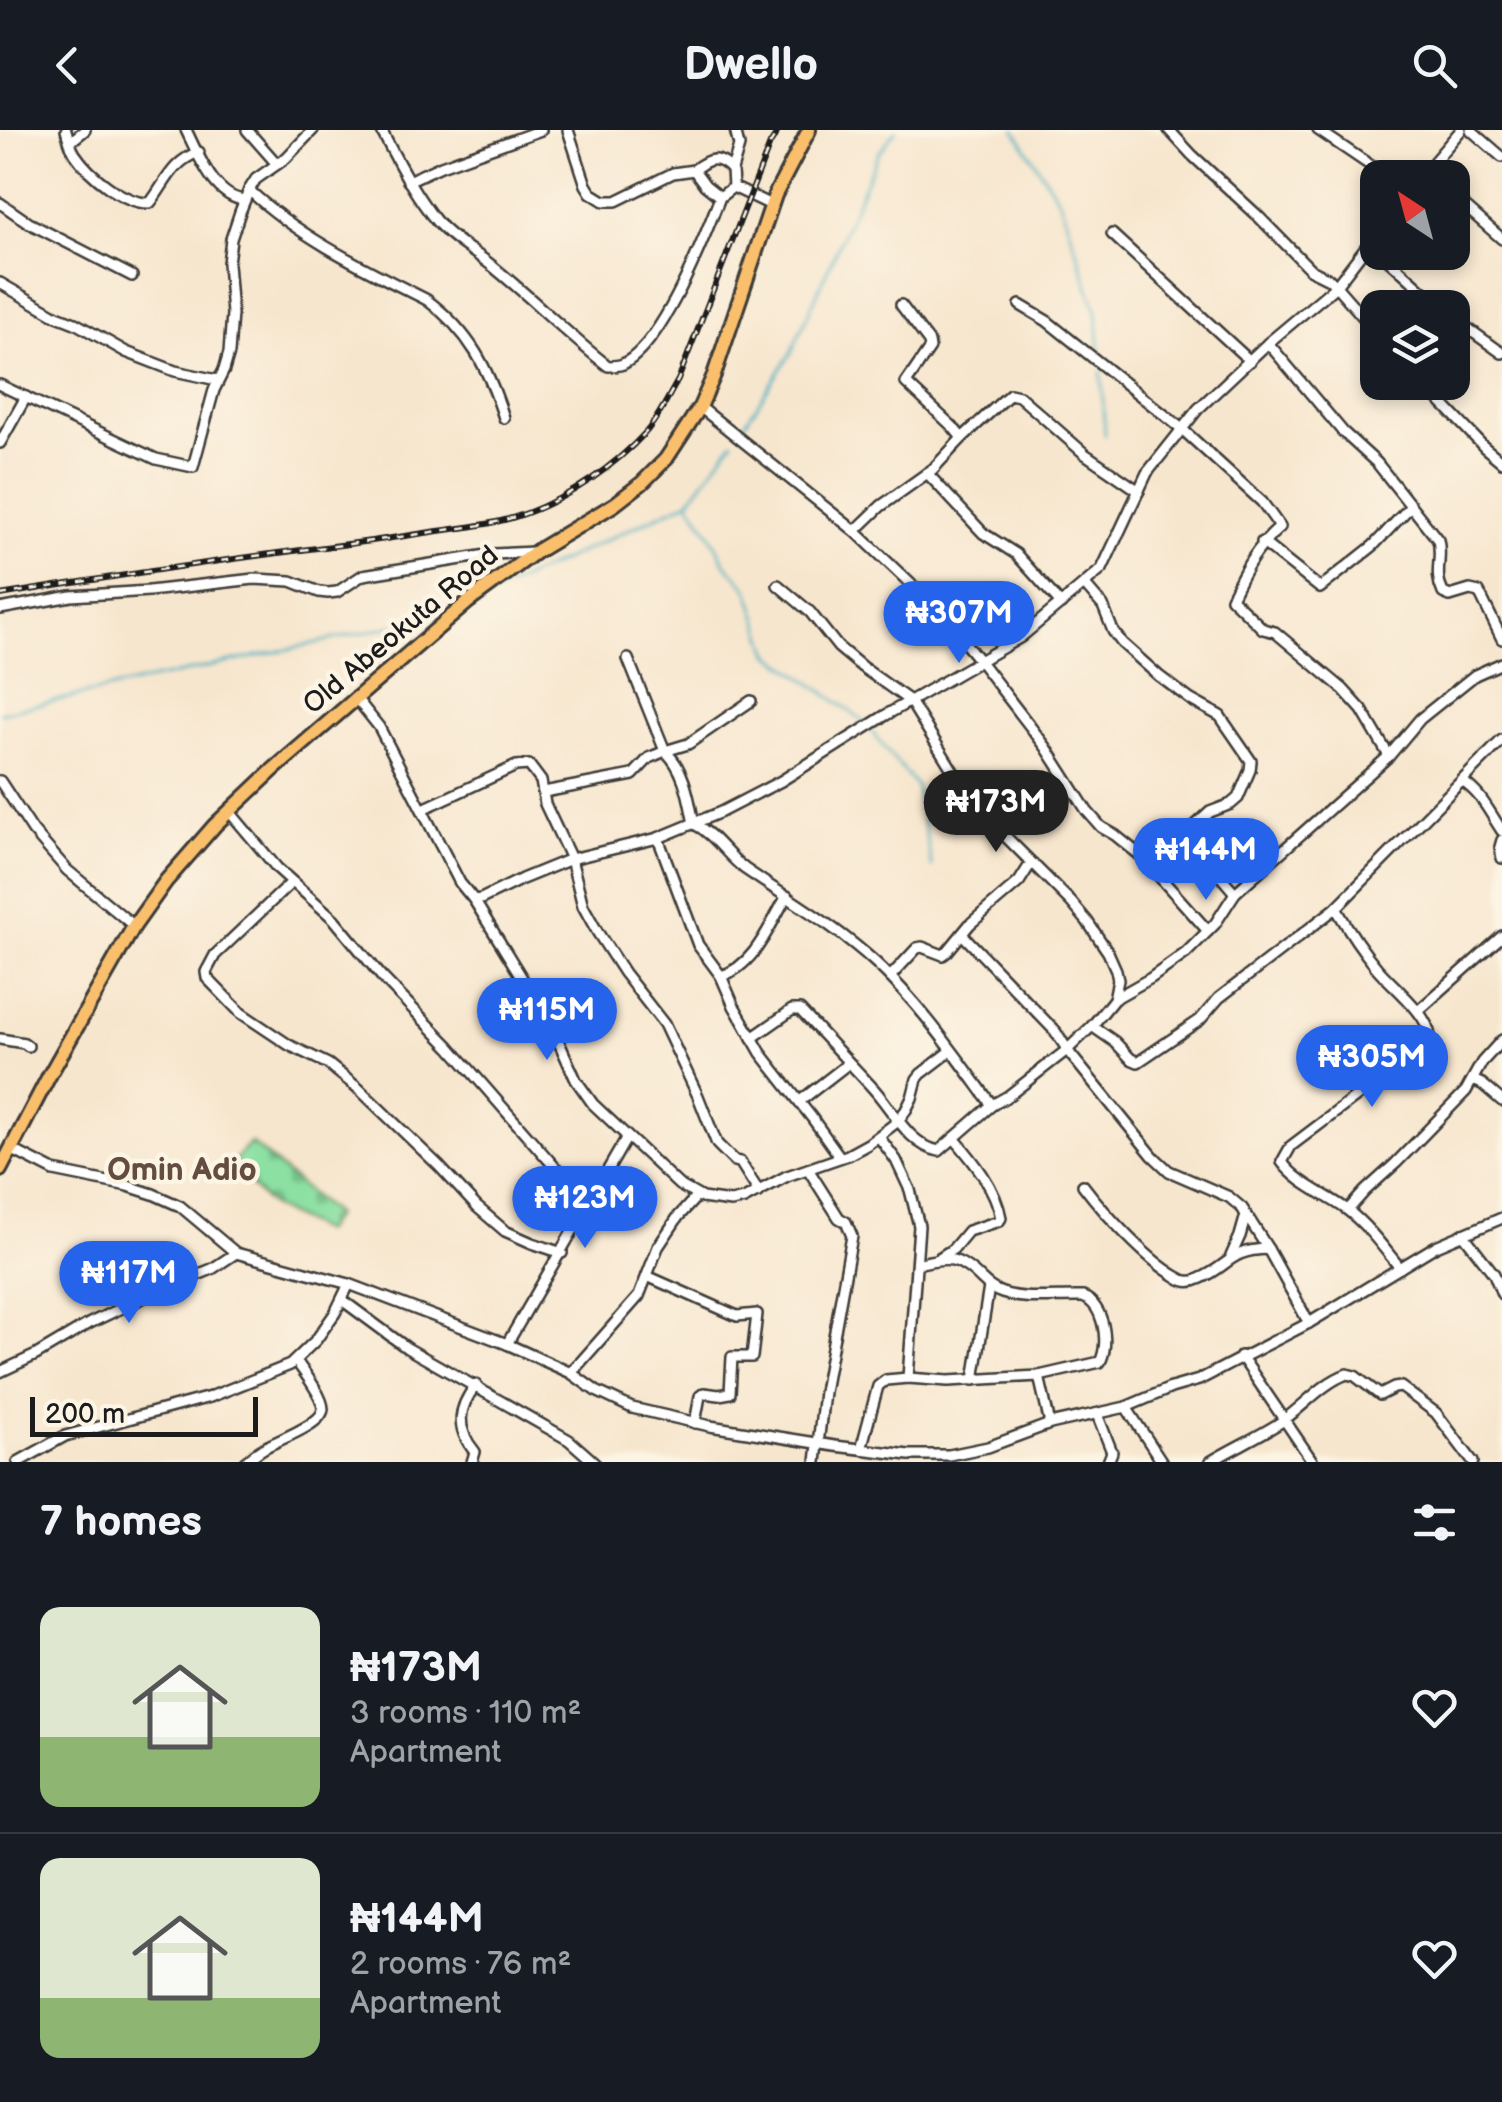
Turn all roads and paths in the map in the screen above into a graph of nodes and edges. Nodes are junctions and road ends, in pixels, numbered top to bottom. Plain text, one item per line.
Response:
1 (66, 130) edge
2 (85, 130) edge
3 (186, 130) edge
4 (246, 130) edge
5 (312, 130) edge
6 (381, 130) edge
7 (541, 130) edge
8 (568, 130) edge
9 (735, 130) edge
10 (809, 130) edge
11 (1169, 130) edge
12 (1318, 130) edge
13 (1461, 130) edge
14 (1472, 130) edge
15 (70, 142) junction
16 (198, 152) junction
17 (1502, 157) edge
18 (1362, 160) edge
19 (1438, 160) edge
20 (277, 164) junction
21 (694, 170) junction
22 (732, 170) junction
23 (408, 181) junction
24 (734, 188) junction
25 (246, 195) junction
26 (720, 198) junction
27 (0, 204) edge
28 (772, 205) junction
29 (1470, 210) edge
30 (1112, 234) dead end
31 (1502, 239) edge
32 (1360, 263) edge
33 (1400, 270) edge
34 (132, 276) dead end
35 (0, 283) edge
36 (1336, 286) junction
37 (1422, 290) edge
38 (901, 304) dead end
39 (1020, 305) dead end
40 (1360, 313) edge
41 (1470, 330) edge
42 (1268, 344) junction
43 (1502, 353) edge
44 (1250, 361) junction
45 (217, 380) junction
46 (0, 385) edge
47 (26, 397) junction
48 (1439, 400) edge
49 (700, 407) junction
50 (504, 418) dead end
51 (1182, 429) junction
52 (962, 438) junction
53 (0, 443) edge
54 (1502, 462) edge
55 (927, 473) junction
56 (1139, 490) junction
57 (1412, 506) junction
58 (855, 530) junction
59 (1262, 542) junction
60 (536, 551) junction
61 (778, 584) dead end
62 (1084, 584) junction
63 (1061, 604) junction
64 (0, 609) edge
65 (1502, 639) edge
66 (628, 659) dead end
67 (980, 660) junction
68 (1502, 664) edge
69 (356, 698) junction
70 (910, 701) junction
71 (751, 702) dead end
72 (1502, 740) edge
73 (665, 751) junction
74 (1389, 756) junction
75 (0, 781) edge
76 (1462, 781) junction
77 (544, 792) junction
78 (423, 810) junction
79 (229, 812) junction
80 (694, 824) junction
81 (1502, 831) edge
82 (658, 838) junction
83 (1502, 840) edge
84 (1502, 858) edge
85 (571, 859) junction
86 (1031, 863) junction
87 (292, 882) junction
88 (1236, 892) junction
89 (787, 896) junction
90 (474, 900) junction
91 (1336, 908) junction
92 (134, 926) junction
93 (1208, 931) junction
94 (962, 934) junction
95 (1502, 936) edge
96 (721, 976) junction
97 (890, 977) junction
98 (1114, 999) junction
99 (1418, 1011) junction
100 (1092, 1026) junction
101 (0, 1038) edge
102 (752, 1038) junction
103 (1502, 1040) edge
104 (28, 1046) dead end
105 (1067, 1050) junction
106 (951, 1051) junction
107 (849, 1063) junction
108 (1472, 1080) junction
109 (800, 1101) junction
110 (1502, 1101) edge
111 (992, 1104) junction
112 (898, 1122) junction
113 (626, 1137) junction
114 (879, 1137) junction
115 (954, 1138) junction
116 (11, 1149) junction
117 (840, 1157) junction
118 (808, 1169) junction
119 (0, 1170) edge
120 (1083, 1185) dead end
121 (759, 1192) junction
122 (697, 1196) junction
123 (588, 1205) junction
124 (1348, 1210) junction
125 (1246, 1215) junction
126 (1502, 1218) edge
127 (1463, 1234) junction
128 (1268, 1249) junction
129 (236, 1252) junction
130 (562, 1253) junction
131 (939, 1258) junction
132 (1230, 1258) junction
133 (917, 1264) junction
134 (1400, 1268) junction
135 (647, 1276) junction
136 (349, 1284) junction
137 (989, 1287) junction
138 (1502, 1294) edge
139 (342, 1300) junction
140 (1309, 1322) junction
141 (507, 1344) junction
142 (1242, 1356) junction
143 (296, 1361) junction
144 (0, 1372) edge
145 (571, 1373) junction
146 (1038, 1376) junction
147 (908, 1378) junction
148 (974, 1380) junction
149 (476, 1385) junction
150 (1126, 1407) junction
151 (1096, 1414) junction
152 (1284, 1420) junction
153 (695, 1422) junction
154 (1050, 1424) junction
155 (818, 1444) junction
156 (861, 1449) junction
157 (874, 1456) edge
158 (1214, 1461) edge
159 (18, 1462) edge
160 (244, 1462) edge
161 (472, 1462) edge
162 (594, 1462) edge
163 (816, 1462) edge
164 (1108, 1462) edge
165 (1162, 1462) edge
166 (1313, 1462) edge
167 (1473, 1462) edge

1 - 15 street
2 - 15 street
3 - 16 street
4 - 20 street
5 - 20 street
6 - 23 street
7 - 23 street
8 - 21 street
9 - 22 street
10 - 28 highway, Old Abeokuta Road
11 - 36 street
12 - 18 street
13 - 19 street
14 - 17 street
15 - 16 street
16 - 25 street
20 - 25 street
21 - 22 street
21 - 26 street
22 - 24 street
23 - 26 street
24 - 26 street
24 - 28 street
25 - 45 street
25 - 50 street
27 - 34 street
28 - 49 highway, Old Abeokuta Road
29 - 31 street
30 - 44 street
32 - 36 street
33 - 37 street
35 - 45 street
36 - 40 street
36 - 42 street
38 - 52 street
39 - 51 street
41 - 43 street
42 - 44 street
42 - 57 street
44 - 51 street
45 - 47 street
46 - 47 street
47 - 53 street
48 - 54 street
49 - 58 street
49 - 60 highway, Old Abeokuta Road
51 - 56 street
51 - 59 street
52 - 55 street
52 - 56 street
55 - 58 street
55 - 63 street
56 - 62 street
57 - 59 street
57 - 65 street
58 - 67 street
59 - 74 street
60 - 64 street
60 - 69 highway, Old Abeokuta Road
61 - 70 street
62 - 63 street
62 - 88 street
63 - 67 street
66 - 73 street
67 - 70 street
67 - 93 street
68 - 74 street
69 - 78 street
69 - 79 highway, Old Abeokuta Road
70 - 80 street
70 - 86 street
71 - 73 street
72 - 76 street
73 - 77 street
73 - 80 street
74 - 88 street
75 - 92 street
76 - 81 street
76 - 91 street
77 - 78 street
77 - 85 street
78 - 90 street
79 - 87 street
79 - 92 highway, Old Abeokuta Road
80 - 82 street
80 - 89 street
82 - 85 street
82 - 96 street
83 - 84 street
85 - 90 street
85 - 121 street
86 - 94 street
86 - 98 street
87 - 123 street
87 - 130 street
88 - 93 street
89 - 96 street
89 - 97 street
90 - 113 street
91 - 99 street
91 - 100 street
92 - 116 highway, Old Abeokuta Road
93 - 98 street
94 - 97 street
94 - 105 street
95 - 99 street
96 - 102 street
97 - 106 street
98 - 100 street
99 - 124 street
100 - 105 street
101 - 104 street
102 - 107 street
102 - 109 street
103 - 108 street
105 - 111 street
105 - 125 street
106 - 111 street
106 - 112 street
107 - 109 street
107 - 112 street
108 - 110 street
108 - 124 street
109 - 117 street
111 - 115 street
112 - 114 street
112 - 115 street
113 - 122 street
113 - 123 street
114 - 117 street
114 - 133 street
115 - 131 street
116 - 119 highway, Old Abeokuta Road
116 - 129 street
117 - 118 street
118 - 121 street
118 - 155 street
120 - 132 street
121 - 122 street
122 - 135 street
123 - 130 street
124 - 134 street
125 - 128 street
125 - 132 street
126 - 127 street
127 - 134 street
127 - 138 street
128 - 132 street
128 - 140 street
129 - 136 street
129 - 144 street
130 - 141 street
131 - 133 street
131 - 137 street
133 - 147 street
134 - 140 street
135 - 145 street
135 - 153 street
136 - 139 street
136 - 141 street
137 - 146 street
137 - 148 street
139 - 143 street
139 - 149 street
140 - 142 street
141 - 145 street
142 - 150 street
142 - 152 street
143 - 159 street
143 - 160 street
145 - 153 street
146 - 148 street
146 - 154 street
147 - 148 street
147 - 156 street
149 - 161 street
149 - 162 street
150 - 151 street
150 - 165 street
151 - 154 street
151 - 164 street
152 - 158 street
152 - 166 street
152 - 167 street
153 - 155 street
154 - 157 street
155 - 156 street
155 - 163 street
156 - 157 street

